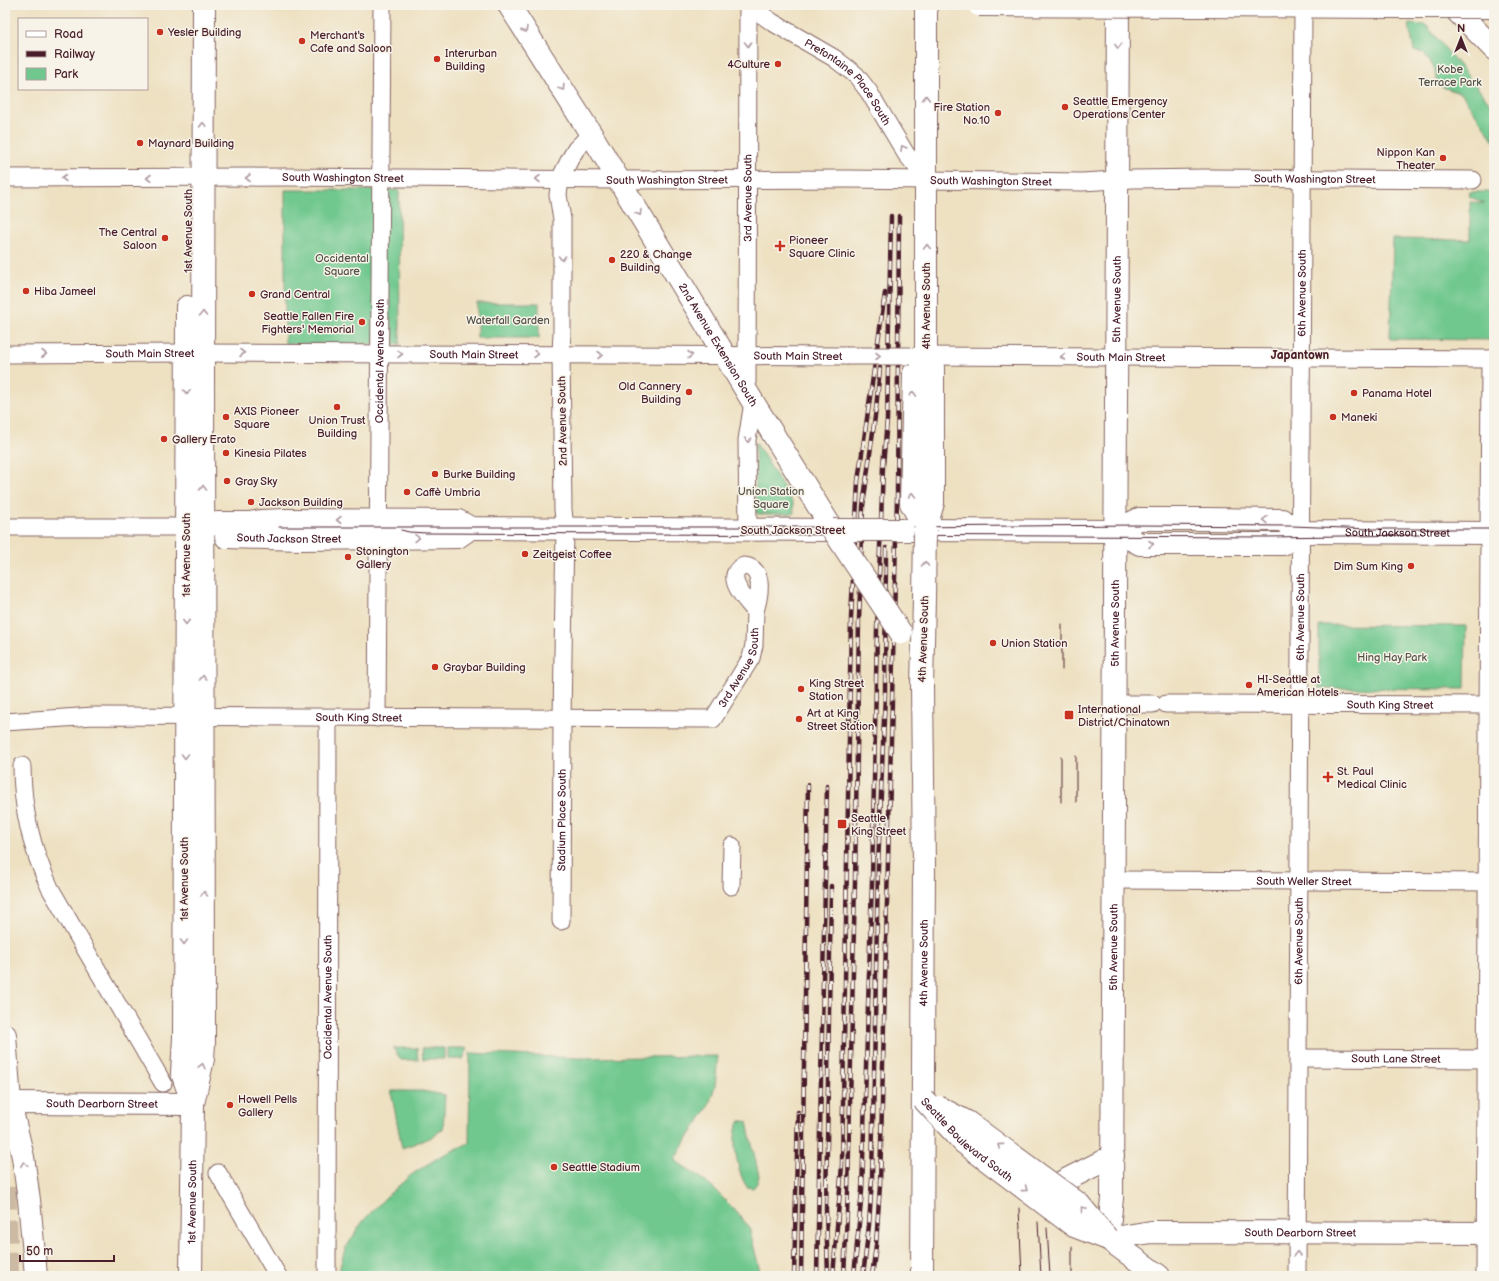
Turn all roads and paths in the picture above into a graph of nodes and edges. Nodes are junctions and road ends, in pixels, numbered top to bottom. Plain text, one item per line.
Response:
1 (189, 5) edge
2 (204, 5) edge
3 (382, 5) edge
4 (509, 5) edge
5 (748, 5) edge
6 (926, 5) edge
7 (976, 5) edge
8 (1451, 5) edge
9 (1468, 5) edge
10 (1118, 6) edge
11 (1303, 6) edge
12 (1494, 7) edge
13 (1494, 36) edge
14 (1494, 49) edge
15 (591, 134) junction
16 (5, 178) edge
17 (196, 178) junction
18 (382, 178) junction
19 (560, 179) junction
20 (927, 179) junction
21 (1301, 179) junction
22 (619, 180) junction
23 (748, 180) junction
24 (1117, 180) junction
25 (1473, 180) dead end
26 (195, 353) junction
27 (5, 354) edge
28 (380, 354) junction
29 (561, 354) junction
30 (725, 355) junction
31 (747, 355) junction
32 (919, 356) junction
33 (1116, 357) junction
34 (1301, 358) junction
35 (1492, 359) edge
36 (750, 396) junction
37 (5, 527) edge
38 (195, 527) junction
39 (378, 529) junction
40 (565, 529) junction
41 (748, 530) junction
42 (833, 530) junction
43 (925, 530) junction
44 (1116, 531) junction
45 (1300, 532) junction
46 (1491, 533) edge
47 (754, 611) dead end
48 (922, 687) junction
49 (1115, 704) junction
50 (1299, 705) junction
51 (1491, 705) edge
52 (194, 717) junction
53 (328, 718) junction
54 (377, 718) junction
55 (562, 719) junction
56 (713, 719) joint
57 (5, 722) edge
58 (22, 766) dead end
59 (732, 846) dead end
60 (1114, 880) junction
61 (1299, 881) junction
62 (1491, 882) edge
63 (731, 886) dead end
64 (562, 921) dead end
65 (5, 1036) edge
66 (1298, 1058) junction
67 (1490, 1059) edge
68 (163, 1083) dead end
69 (923, 1099) junction
70 (8, 1103) edge
71 (193, 1104) junction
72 (1113, 1156) junction
73 (218, 1173) dead end
74 (1054, 1186) junction
75 (1297, 1232) junction
76 (1490, 1233) edge
77 (1108, 1239) junction
78 (36, 1276) edge
79 (191, 1276) edge
80 (278, 1276) edge
81 (327, 1276) edge
82 (922, 1276) edge
83 (1159, 1276) edge
84 (1296, 1276) edge
85 (1485, 1276) edge

1 - 17 main road, 1st Avenue South
17 -> 2 main road, 1st Avenue South
3 - 18 street, Occidental Avenue South
4 -> 15 main road, 2nd Avenue Extension South
20 -> 5 street, Prefontaine Place South
5 -> 23 street, 3rd Avenue South
20 -> 6 main road, 4th Avenue South
7 - 11 main road, bridge
8 - 14 main road
9 - 13 main road
10 -> 24 main road, 5th Avenue South
11 - 12 main road, bridge
11 - 21 street, 6th Avenue South
15 - 19 street, 2nd Avenue South
15 - 22 main road, 2nd Avenue Extension South
17 -> 16 street, South Washington Street
18 -> 17 street, South Washington Street
17 - 26 main road, 1st Avenue South
19 -> 18 street, South Washington Street
18 - 28 street, Occidental Avenue South
19 - 22 street, South Washington Street
19 -> 29 street, 2nd Avenue South
20 - 23 street, South Washington Street
20 - 24 street, South Washington Street
32 -> 20 main road, 4th Avenue South
21 - 24 street, South Washington Street
21 - 25 street, South Washington Street
21 - 34 street, 6th Avenue South
22 - 23 street, South Washington Street
22 -> 30 main road, 2nd Avenue Extension South
23 - 31 street, 3rd Avenue South
24 - 33 main road, 5th Avenue South
27 -> 26 street, South Main Street
26 -> 28 street, South Main Street
26 - 38 main road, 1st Avenue South
28 -> 29 street, South Main Street
28 - 39 street, Occidental Avenue South
29 -> 30 street, South Main Street
29 - 40 street, 2nd Avenue South
30 - 31 street, South Main Street
30 - 36 main road, 2nd Avenue Extension South
31 -> 32 street, South Main Street, bridge
31 - 36 street, 3rd Avenue South
33 -> 32 street, South Main Street
43 -> 32 main road, 4th Avenue South
33 - 34 street, South Main Street
33 - 44 main road, 5th Avenue South
34 - 35 street, South Main Street
34 - 45 street, 6th Avenue South
35 - 46 street
36 -> 41 street, 3rd Avenue South
36 - 42 main road, 2nd Avenue Extension South
37 - 38 street, South Jackson Street
38 - 39 main road, South Jackson Street
38 - 52 main road, 1st Avenue South
39 - 40 main road, South Jackson Street
39 - 54 street, Occidental Avenue South
40 - 41 main road, South Jackson Street
40 - 55 street, 2nd Avenue South
41 - 42 main road, South Jackson Street
42 - 43 main road, South Jackson Street, bridge
42 - 48 main road, 2nd Avenue Extension South, bridge
43 - 44 main road, South Jackson Street
48 -> 43 main road, 4th Avenue South, bridge
44 - 45 main road, South Jackson Street
44 - 49 main road, 5th Avenue South
45 - 46 main road, South Jackson Street
45 - 50 street, 6th Avenue South
46 - 51 street
47 - 56 street, 3rd Avenue South
48 - 69 main road, 4th Avenue South
49 - 50 street, South King Street
49 - 60 main road, 5th Avenue South
50 - 51 street, South King Street
50 - 61 street, 6th Avenue South
51 - 62 street
52 - 53 street, South King Street
52 - 57 street, South King Street
52 - 71 main road, 1st Avenue South
53 - 54 street, South King Street
53 - 81 street, Occidental Avenue South
54 - 55 street, South King Street
55 - 56 street, South King Street
55 - 64 street, Stadium Place South
58 - 68 street
59 - 63 street
60 - 61 street, South Weller Street
60 - 72 main road, 5th Avenue South
61 - 62 street, South Weller Street
61 - 66 street, 6th Avenue South
62 - 67 street
65 - 70 main road
66 - 67 street, South Lane Street
66 - 75 street, 6th Avenue South
67 - 76 street
74 -> 69 main road, Seattle Boulevard South, bridge
69 -> 77 main road, Seattle Boulevard South, bridge
69 - 82 main road, 4th Avenue South
70 - 71 main road, South Dearborn Street
78 -> 70 main road
71 - 79 main road, 1st Avenue South
72 - 74 main road
72 - 77 main road, 5th Avenue South
73 - 80 street
77 -> 74 main road, Seattle Boulevard South, bridge
75 - 76 main road, South Dearborn Street
75 - 77 main road, South Dearborn Street
84 -> 75 street, 6th Avenue South
76 - 85 street
77 - 83 main road, Seattle Boulevard South

